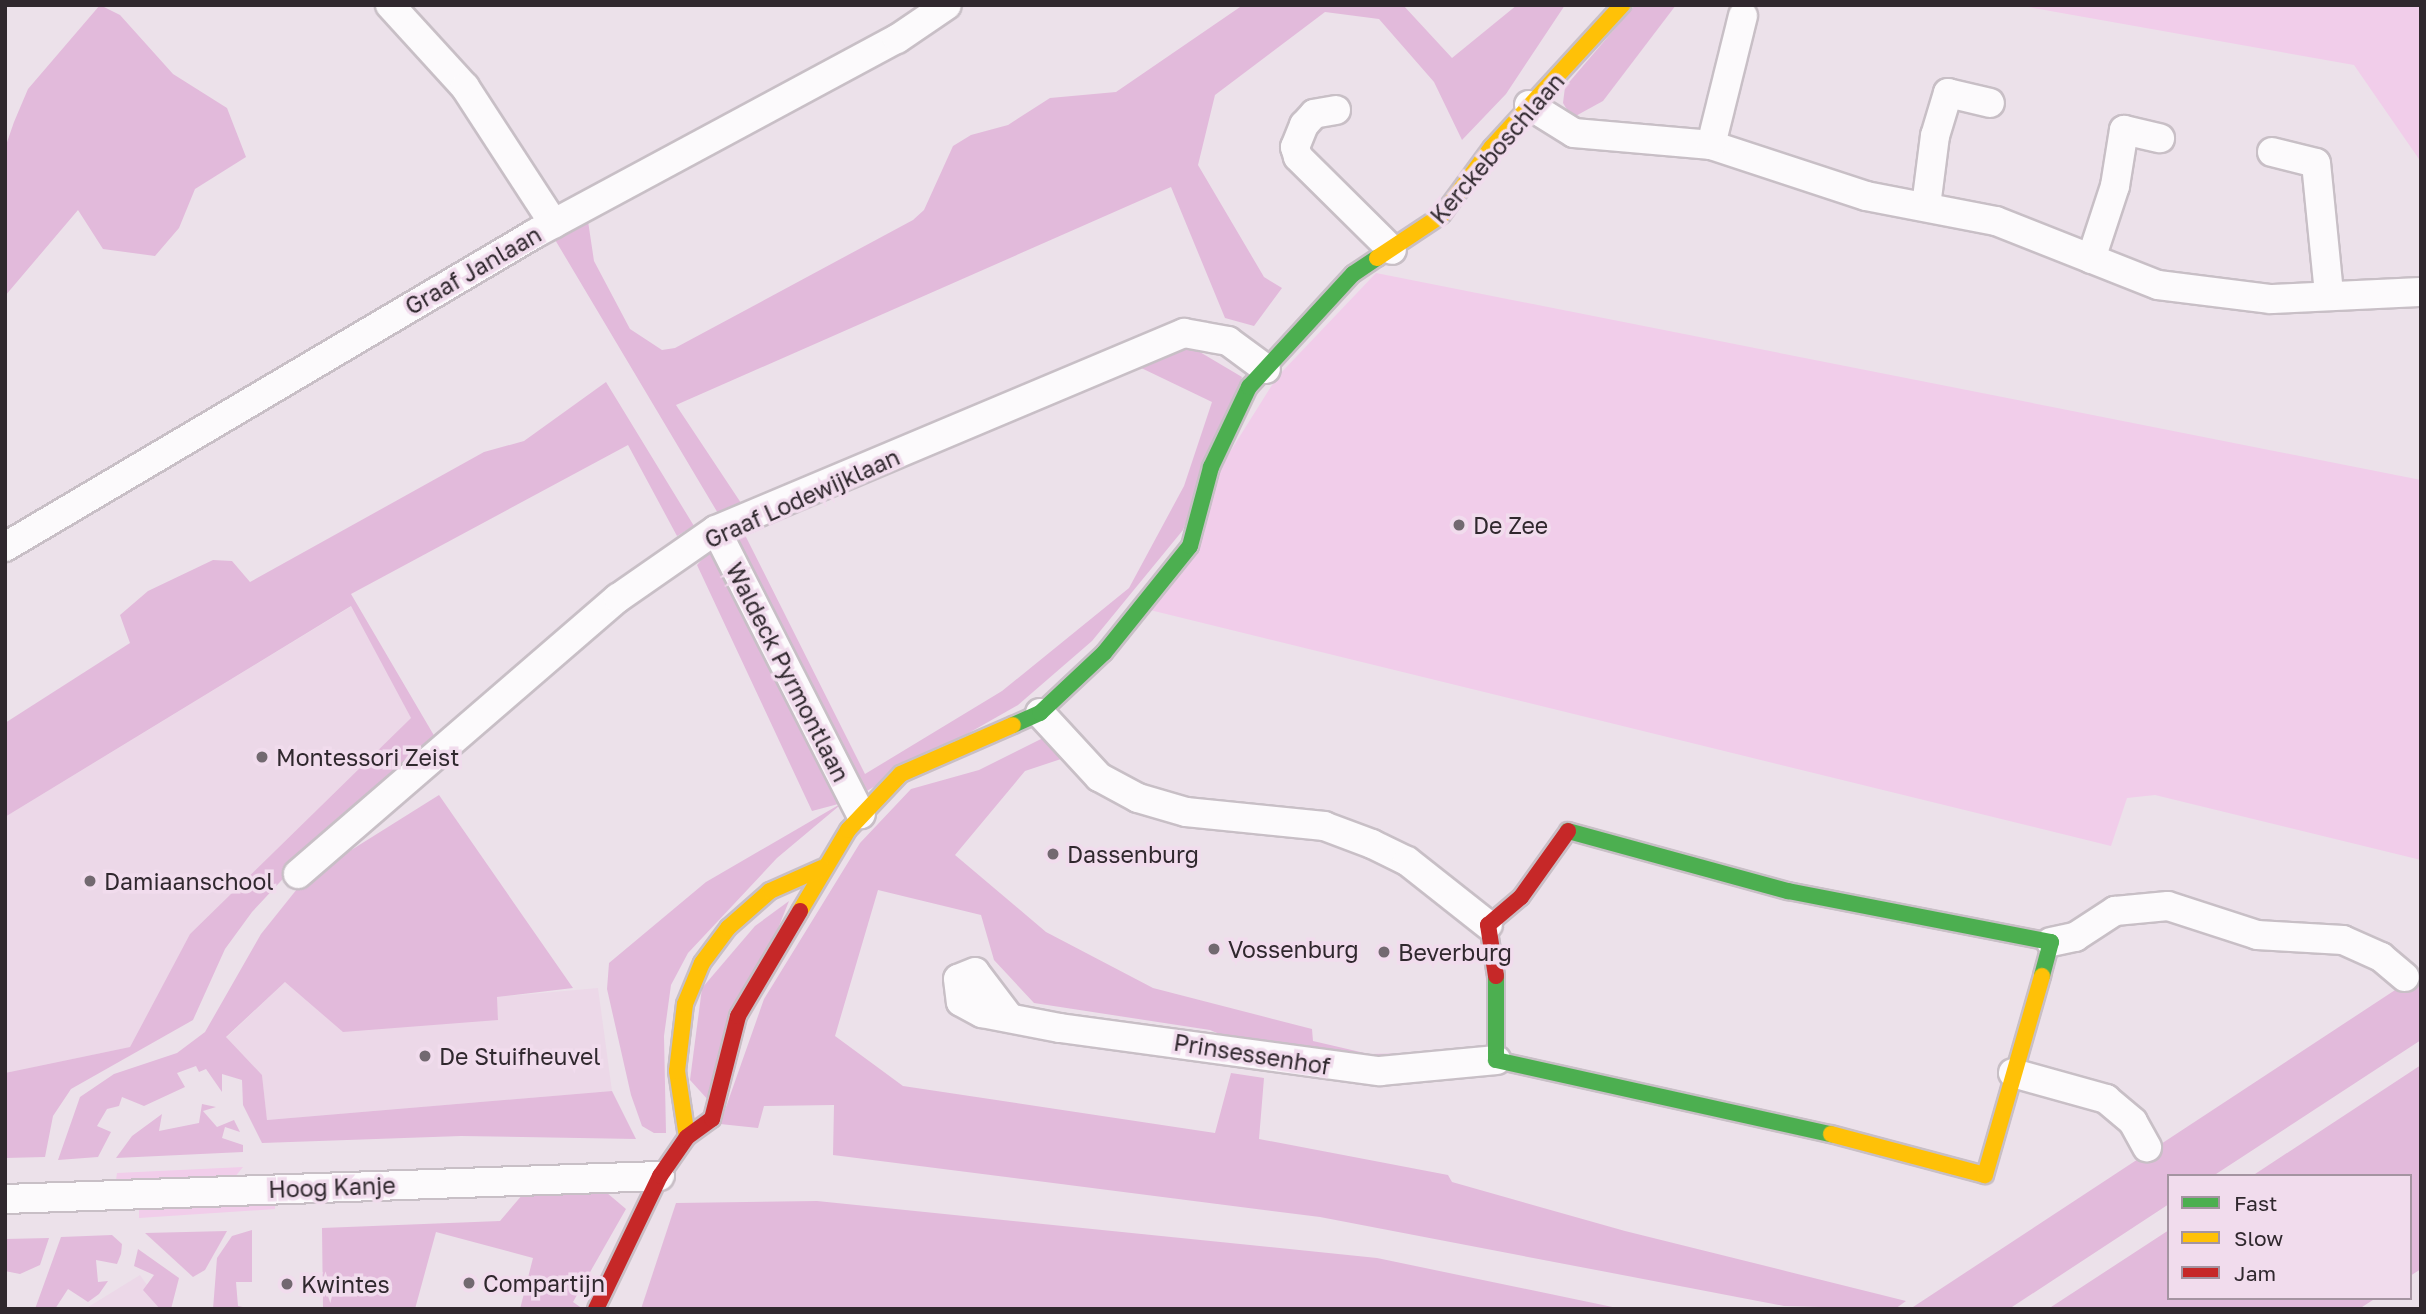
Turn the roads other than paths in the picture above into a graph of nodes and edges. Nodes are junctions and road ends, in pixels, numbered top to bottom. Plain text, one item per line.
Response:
1 (390, 5) edge
2 (947, 5) edge
3 (1622, 5) edge
4 (1743, 16) dead end
5 (1990, 103) dead end
6 (1528, 105) junction
7 (1336, 110) dead end
8 (2160, 138) dead end
9 (1711, 145) junction
10 (2272, 152) dead end
11 (1926, 206) junction
12 (554, 224) junction
13 (1392, 250) junction
14 (2091, 259) junction
15 (2421, 292) edge
16 (2329, 293) junction
17 (1266, 369) junction
18 (716, 530) junction
19 (5, 547) edge
20 (1040, 713) junction
21 (861, 814) junction
22 (822, 868) junction
23 (298, 874) dead end
24 (1488, 925) junction
25 (2051, 942) junction
26 (2405, 978) dead end
27 (1009, 1017) dead end
28 (1496, 1060) junction
29 (2013, 1073) junction
30 (687, 1138) junction
31 (2147, 1147) dead end
32 (660, 1177) junction
33 (5, 1199) edge
34 (596, 1309) edge

1 - 12 street
2 - 12 street, Graaf Janlaan
3 - 6 street, Kerckeboschlaan
4 - 9 street
5 - 11 street
6 - 9 street
6 - 13 street, Kerckeboschlaan
7 - 13 street
8 - 14 street
9 - 11 street
10 - 16 street
11 - 14 street
12 - 19 street, Graaf Janlaan
13 - 17 street, Kerckeboschlaan
14 - 16 street
15 - 16 street
17 - 18 street, Graaf Lodewijklaan
17 - 20 street, Kerckeboschlaan
18 - 21 street, Waldeck Pyrmontlaan
18 - 23 street, Graaf Lodewijklaan
20 - 21 street, Kerckeboschlaan
20 - 24 street
21 - 22 street, Kerckeboschlaan
22 - 30 street, Kerckeboschlaan
22 - 30 street
24 - 25 street
24 - 28 street
25 - 26 street
25 - 29 street
27 - 28 street, Prinsessenhof
28 - 29 street
29 - 31 street
30 - 32 street, Kerckeboschlaan
32 - 33 street, Hoog Kanje
32 - 34 street, Kerckeboschlaan

